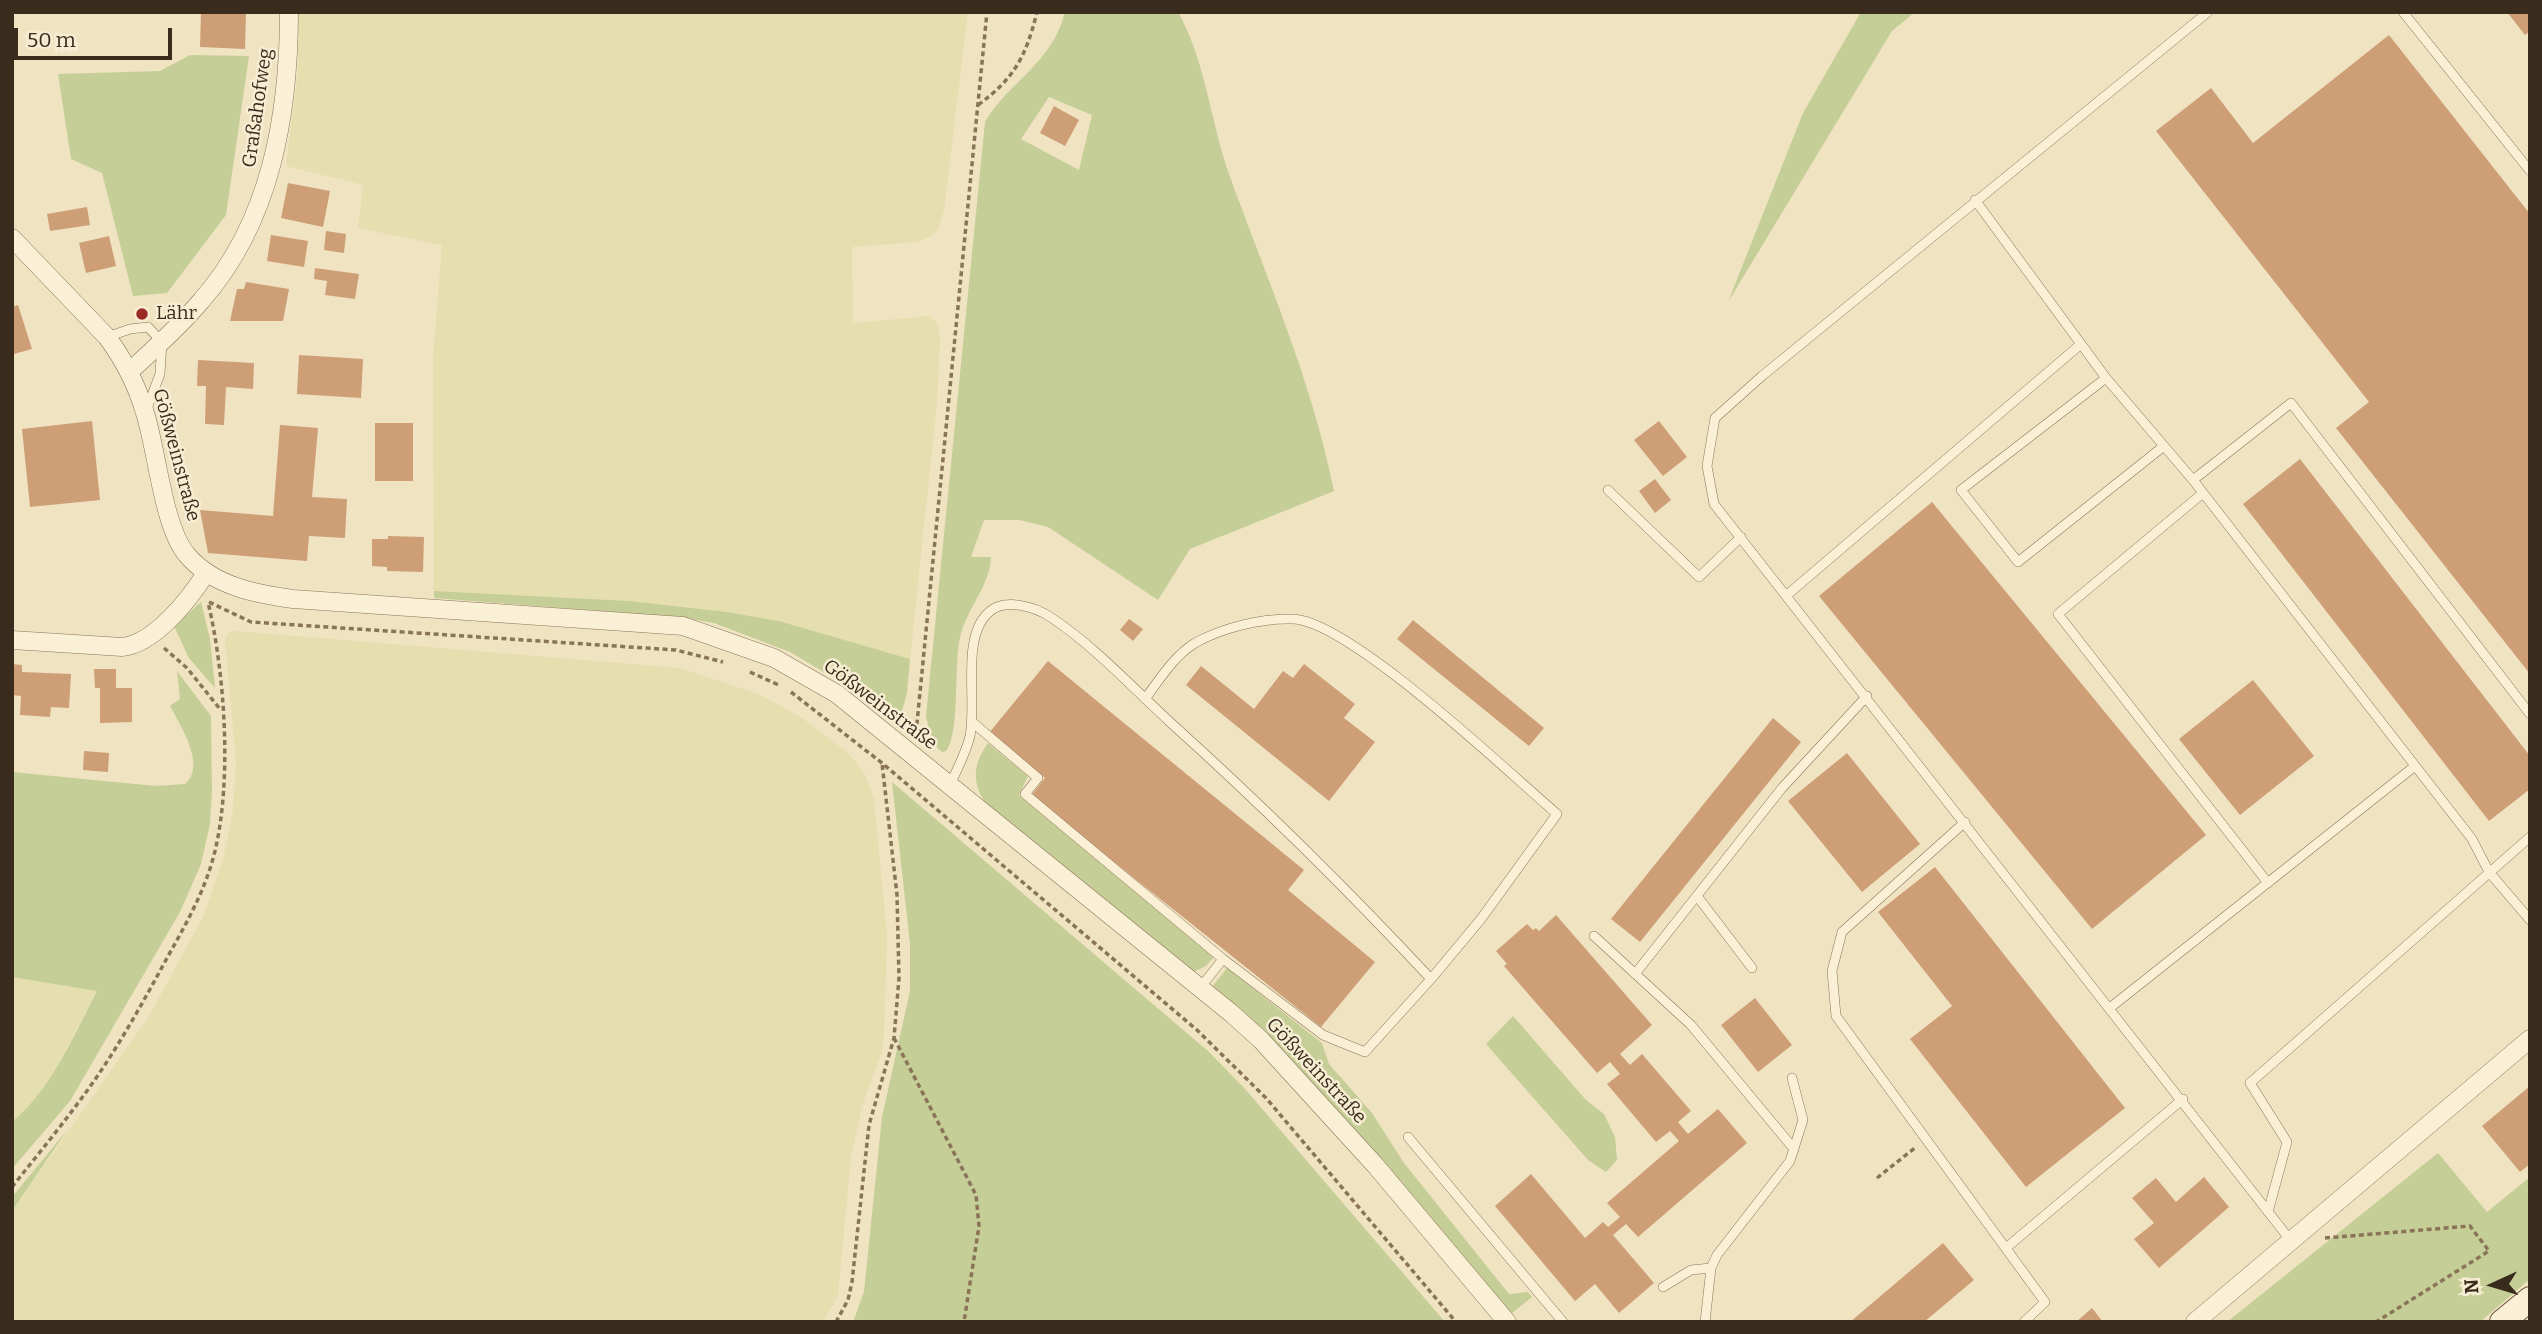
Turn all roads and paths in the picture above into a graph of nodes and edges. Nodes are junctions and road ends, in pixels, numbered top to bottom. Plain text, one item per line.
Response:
1 (289, 12) edge
2 (987, 12) edge
3 (1037, 12) edge
4 (2208, 12) edge
5 (2403, 12) edge
6 (978, 105) junction
7 (2530, 171) edge
8 (1976, 200) junction
9 (12, 238) edge
10 (107, 337) junction
11 (162, 342) junction
12 (2081, 344) junction
13 (129, 372) junction
14 (2106, 378) junction
15 (145, 413) junction
16 (2164, 446) junction
17 (2193, 480) junction
18 (1608, 490) dead end
19 (2203, 493) junction
20 (1741, 537) junction
21 (206, 573) junction
22 (1787, 595) junction
23 (151, 637) junction
24 (12, 640) edge
25 (725, 663) dead end
26 (748, 671) dead end
27 (1867, 696) junction
28 (1145, 699) junction
29 (221, 710) junction
30 (2530, 714) edge
31 (971, 722) junction
32 (914, 756) junction
33 (882, 763) junction
34 (2415, 766) junction
35 (950, 785) junction
36 (1965, 822) junction
37 (2530, 837) edge
38 (2490, 872) junction
39 (2268, 883) junction
40 (1697, 896) junction
41 (2530, 920) edge
42 (1594, 936) dead end
43 (1223, 959) junction
44 (1752, 968) dead end
45 (1635, 974) junction
46 (1431, 979) junction
47 (1200, 988) junction
48 (2111, 1007) junction
49 (894, 1038) junction
50 (2530, 1039) edge
51 (1792, 1078) dead end
52 (2183, 1099) junction
53 (1408, 1137) dead end
54 (1926, 1139) junction
55 (1794, 1149) junction
56 (1877, 1178) dead end
57 (12, 1187) edge
58 (2268, 1212) junction
59 (2291, 1241) junction
60 (2006, 1248) junction
61 (1712, 1268) junction
62 (1663, 1287) dead end
63 (2530, 1298) edge
64 (836, 1322) edge
65 (964, 1322) edge
66 (1456, 1322) edge
67 (1507, 1322) edge
68 (1563, 1322) edge
69 (1705, 1322) edge
70 (2024, 1322) edge
71 (2195, 1322) edge
72 (2376, 1322) edge
73 (2502, 1322) edge

1 - 11 street, Graßahofweg
2 - 6 path
3 - 6 path
4 - 8 lane
5 - 7 lane
6 - 32 path
8 - 12 lane
8 - 20 lane
9 - 10 street, Gößweinstraße
10 - 11 lane
10 - 13 street, Gößweinstraße
11 - 13 street, Graßahofweg
11 - 15 lane
12 - 14 lane
12 - 22 lane
13 - 15 street, Gößweinstraße
14 - 16 lane
14 - 16 lane
15 - 21 street, Gößweinstraße
16 - 17 lane
17 - 19 lane
17 - 30 lane
18 - 20 lane
19 - 34 lane
19 - 39 lane
20 - 22 lane
21 - 23 street
21 - 32 street, Gößweinstraße
22 - 27 lane
23 - 24 street
23 - 29 path
25 - 29 path
26 - 33 path
27 - 36 lane
27 - 40 lane
28 - 31 lane
28 - 46 lane
28 - 46 lane
29 - 57 path
31 - 35 lane
31 - 43 lane
32 - 35 street, Gößweinstraße
33 - 49 path
33 - 66 path
34 - 38 lane
34 - 39 lane
35 - 47 street, Gößweinstraße
36 - 48 lane
36 - 54 lane
37 - 38 lane
38 - 41 lane
38 - 58 lane
39 - 48 lane
40 - 44 lane
40 - 45 lane
42 - 45 lane
43 - 46 lane
43 - 47 lane
45 - 55 lane
47 - 67 street, Gößweinstraße
48 - 52 lane
49 - 64 path
49 - 65 path
50 - 59 street
51 - 55 lane
52 - 58 lane
52 - 60 lane
53 - 68 lane
54 - 56 path
54 - 60 lane
55 - 61 lane
58 - 59 lane
59 - 71 street
59 - 72 path
60 - 70 lane
61 - 62 lane
61 - 69 lane
63 - 73 main road

